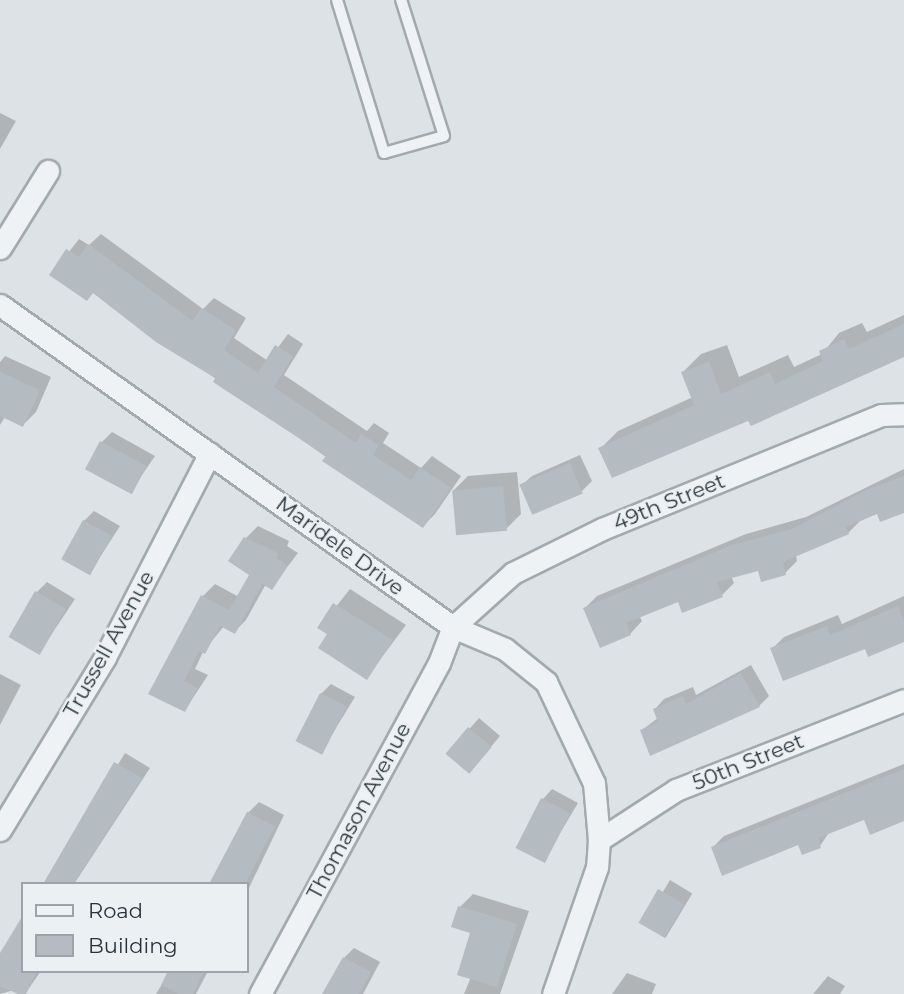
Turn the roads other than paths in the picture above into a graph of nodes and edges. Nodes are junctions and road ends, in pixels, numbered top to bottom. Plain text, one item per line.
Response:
1 (337, 0) edge
2 (401, 0) edge
3 (48, 171) dead end
4 (0, 248) edge
5 (0, 305) edge
6 (904, 414) edge
7 (210, 453) junction
8 (453, 627) junction
9 (904, 700) edge
10 (0, 830) edge
11 (599, 840) junction
12 (260, 994) edge
13 (553, 994) edge

1 - 2 lane
3 - 4 street
5 - 7 street, Maridele Drive
6 - 8 street, 49th Street
7 - 8 street, Maridele Drive
7 - 10 street, Trussell Avenue
8 - 11 street, Maridele Drive
8 - 12 street, Thomason Avenue
9 - 11 street, 50th Street
11 - 13 street, Maridele Drive

